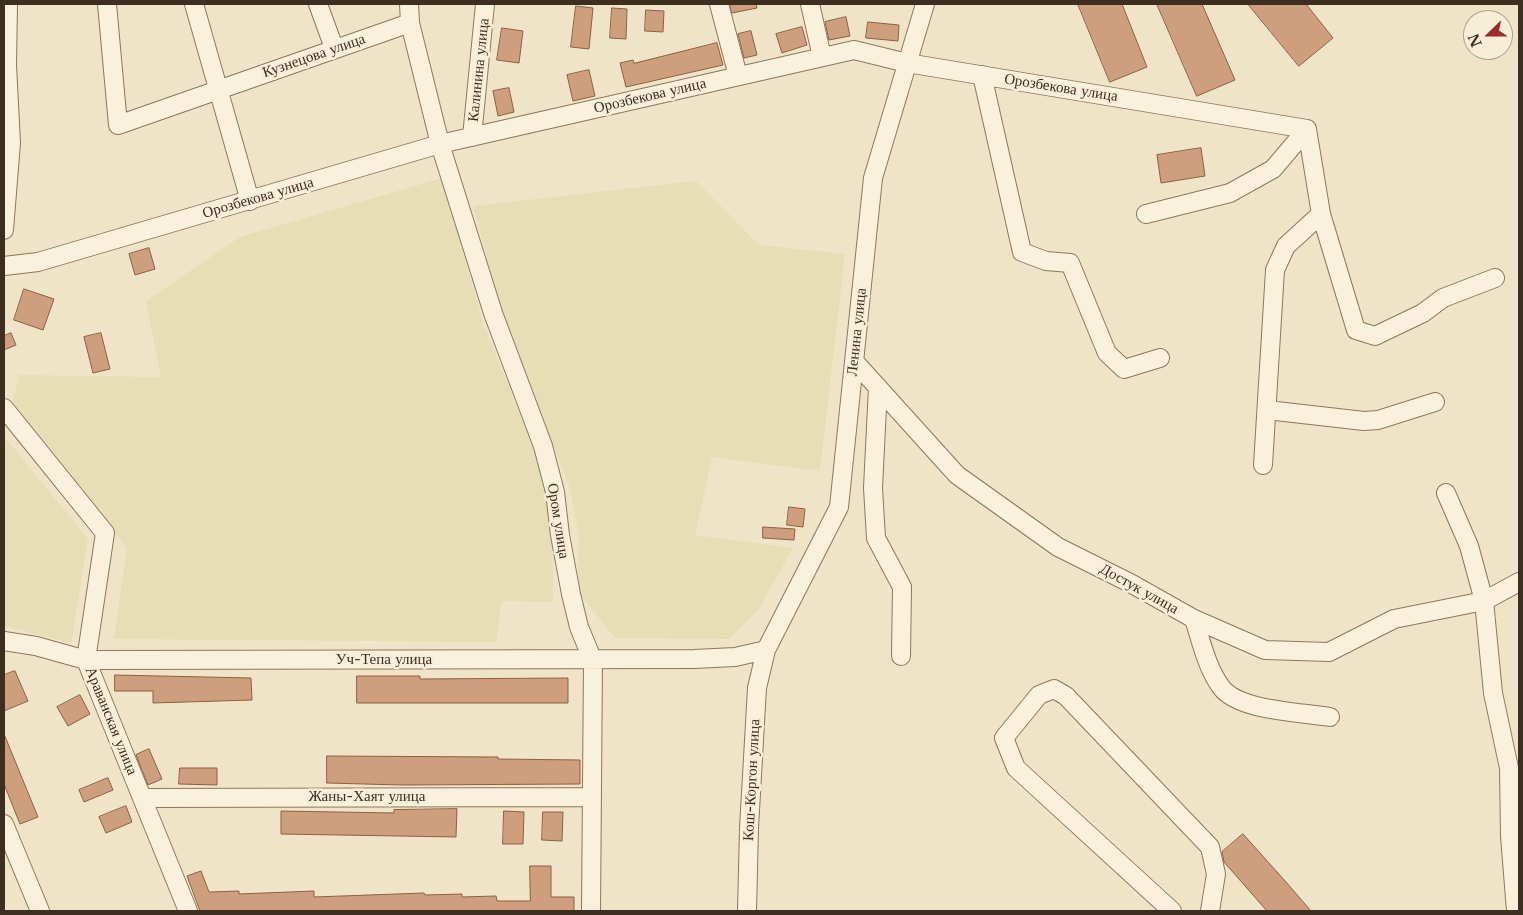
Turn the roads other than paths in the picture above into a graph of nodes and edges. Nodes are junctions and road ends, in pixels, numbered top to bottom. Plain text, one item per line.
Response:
1 (8, 4) edge
2 (107, 4) edge
3 (194, 4) edge
4 (318, 4) edge
5 (409, 4) edge
6 (486, 4) edge
7 (720, 4) edge
8 (810, 4) edge
9 (925, 4) edge
10 (410, 23) junction
11 (334, 48) junction
12 (822, 57) junction
13 (908, 63) junction
14 (5, 64) edge
15 (982, 75) junction
16 (738, 76) junction
17 (219, 90) junction
18 (1307, 129) junction
19 (472, 137) junction
20 (440, 144) junction
21 (250, 201) junction
22 (1146, 214) dead end
23 (1321, 214) junction
24 (4, 230) edge
25 (4, 266) edge
26 (1495, 278) dead end
27 (1160, 358) dead end
28 (854, 360) junction
29 (878, 387) junction
30 (1436, 402) dead end
31 (4, 408) edge
32 (1267, 410) junction
33 (1263, 465) dead end
34 (1446, 493) dead end
35 (1519, 582) edge
36 (1484, 601) junction
37 (1194, 619) junction
38 (4, 640) edge
39 (766, 650) junction
40 (901, 656) dead end
41 (86, 660) junction
42 (593, 660) junction
43 (1330, 717) dead end
44 (1514, 766) edge
45 (592, 797) junction
46 (142, 798) junction
47 (4, 824) edge
48 (40, 911) edge
49 (188, 911) edge
50 (591, 911) edge
51 (748, 911) edge
52 (1172, 911) edge
53 (1210, 911) edge
54 (1516, 911) edge

1 - 14 street
2 - 17 street, Кузнецова улица
3 - 17 street
4 - 11 street
5 - 10 street, Ором улица
6 - 19 street, Калинина улица
7 - 16 street
8 - 12 street
9 - 13 street, Ленина улица
10 - 11 street, Кузнецова улица
10 - 20 street, Ором улица
11 - 17 street, Кузнецова улица
12 - 13 street, Орозбекова улица
12 - 16 street, Орозбекова улица
13 - 15 street, Орозбекова улица
13 - 28 street, Ленина улица
14 - 24 street
15 - 18 street, Орозбекова улица
15 - 27 street
16 - 19 street, Орозбекова улица
17 - 21 street
18 - 22 street
18 - 23 street
19 - 20 street, Орозбекова улица
20 - 21 street, Орозбекова улица
20 - 42 street, Ором улица
21 - 25 street, Орозбекова улица
23 - 26 street
23 - 32 street
28 - 29 street, Достук улица
28 - 39 street, Ленина улица
29 - 37 street, Достук улица
29 - 40 street
30 - 32 street
31 - 41 street, Араванская улица
32 - 33 street
34 - 36 street
35 - 36 street, Достук улица
36 - 37 street, Достук улица
36 - 44 street
37 - 43 street
38 - 41 street, Уч-Тепа улица
39 - 42 street, Уч-Тепа улица
39 - 51 street, Кош-Коргон улица
41 - 42 street, Уч-Тепа улица
41 - 46 street, Араванская улица
42 - 45 street, Ором улица
44 - 54 street
45 - 46 street, Жаны-Хаят улица
45 - 50 street, Ором улица
46 - 49 street, Араванская улица
47 - 48 street
52 - 53 street

